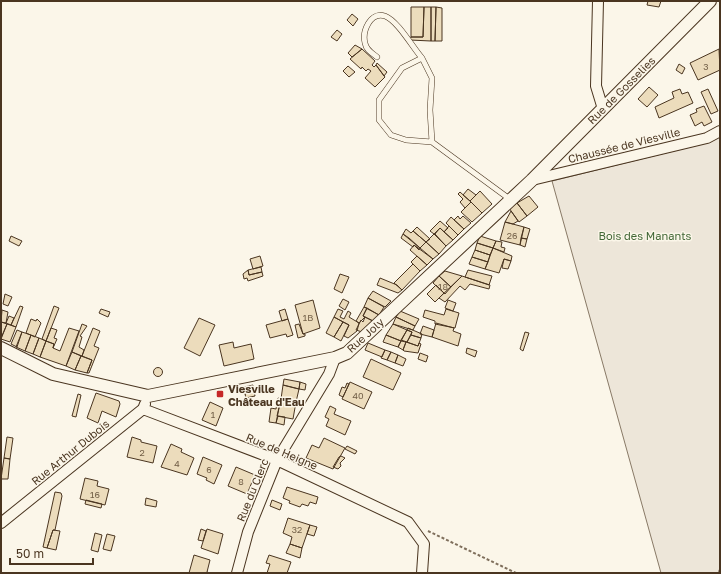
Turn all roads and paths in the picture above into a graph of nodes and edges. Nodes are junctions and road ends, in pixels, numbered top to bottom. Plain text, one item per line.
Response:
1 (598, 1) edge
2 (710, 1) edge
3 (376, 58) dead end
4 (422, 58) junction
5 (603, 109) junction
6 (720, 131) edge
7 (432, 142) junction
8 (532, 180) junction
9 (511, 200) junction
10 (1, 348) edge
11 (335, 358) junction
12 (148, 396) junction
13 (143, 409) junction
14 (277, 460) junction
15 (408, 522) junction
16 (1, 523) edge
17 (720, 568) edge
18 (237, 573) edge
19 (422, 573) edge
20 (516, 573) edge
21 (719, 573) edge

1 - 5 street
2 - 5 street, Rue de Gosselies
3 - 4 lane
4 - 7 lane
4 - 7 lane
5 - 8 street, Rue de Gosselies
6 - 8 street, Chaussée de Viesville
7 - 9 lane
8 - 9 street, Rue Joly
9 - 11 street, Rue Joly
10 - 12 street
11 - 12 street, Rue Joly
11 - 14 street, Rue du Clerc
12 - 13 street
13 - 14 street, Rue de Heigne
13 - 16 street, Rue Arthur Dubois
14 - 15 street, Rue de Heigne
14 - 18 street, Rue du Clerc
15 - 19 street
15 - 20 path
17 - 21 path

